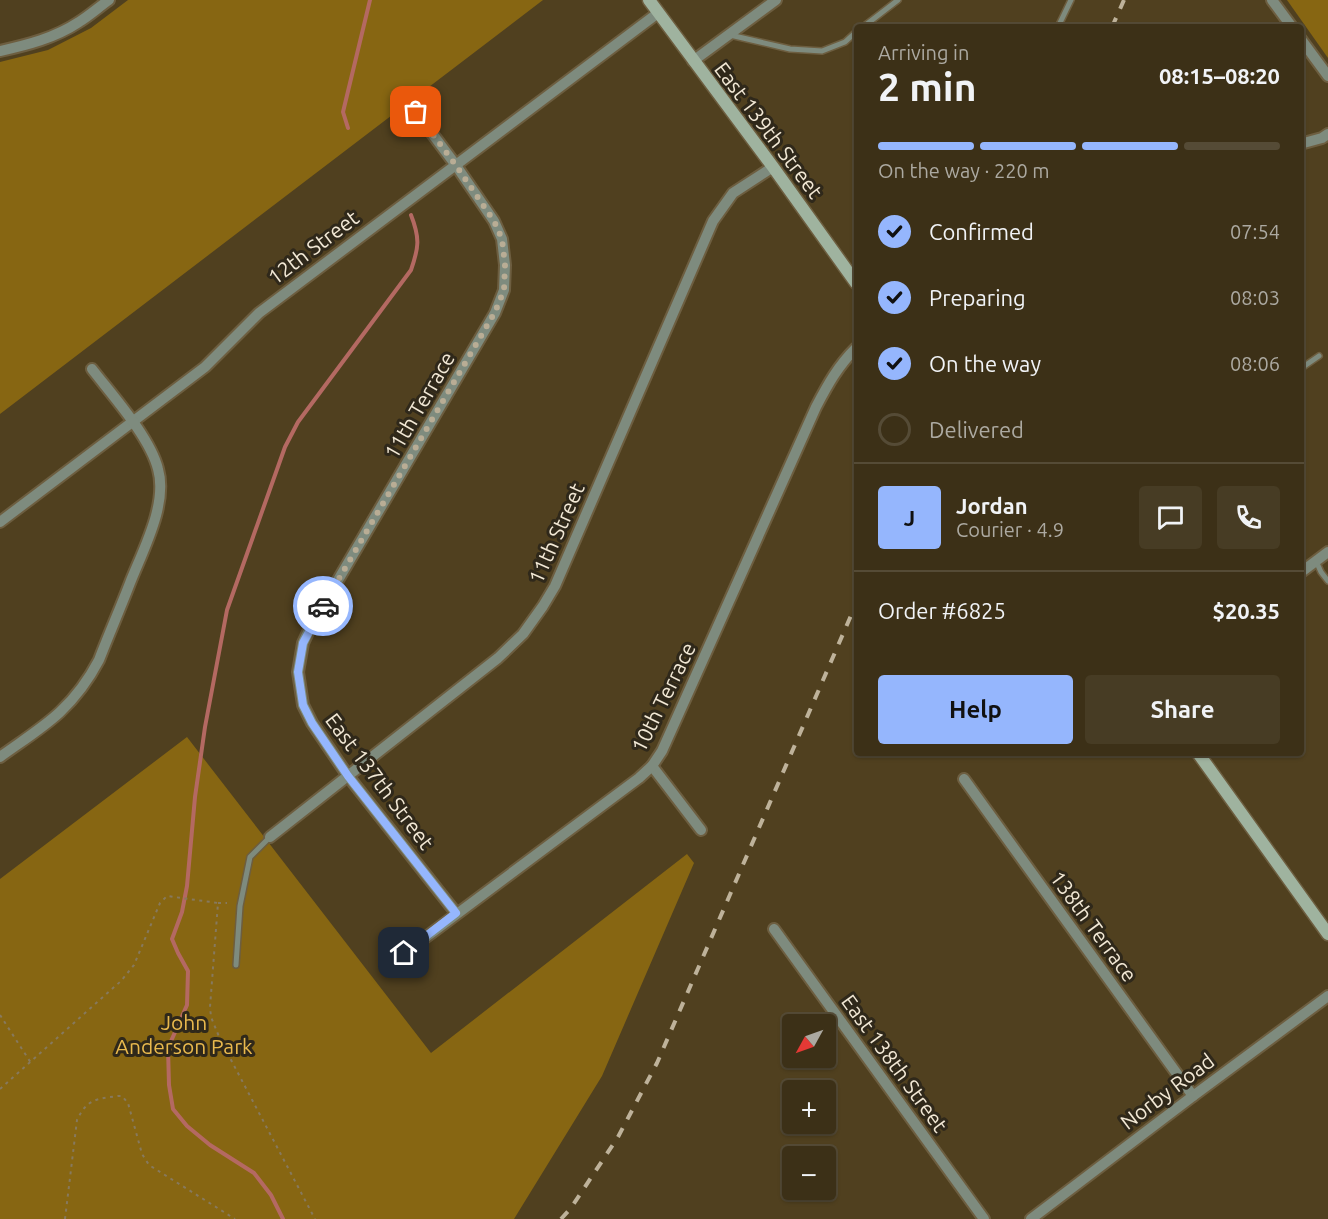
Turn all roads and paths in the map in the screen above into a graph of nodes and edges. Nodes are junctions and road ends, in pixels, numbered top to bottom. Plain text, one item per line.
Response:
1 (109, 0) edge
2 (649, 0) edge
3 (776, 0) edge
4 (898, 0) edge
5 (1071, 0) edge
6 (1272, 0) edge
7 (658, 13) junction
8 (867, 24) edge
9 (1059, 24) edge
10 (1290, 24) edge
11 (729, 34) junction
12 (854, 34) edge
13 (1304, 43) edge
14 (0, 51) edge
15 (693, 61) junction
16 (1328, 76) edge
17 (416, 112) dead end
18 (1328, 134) edge
19 (1304, 143) edge
20 (455, 164) junction
21 (773, 167) junction
22 (854, 281) edge
23 (854, 350) edge
24 (1318, 356) dead end
25 (1304, 366) edge
26 (92, 369) dead end
27 (133, 422) junction
28 (0, 522) edge
29 (1328, 552) edge
30 (1316, 561) junction
31 (1304, 570) edge
32 (1328, 581) edge
33 (300, 661) joint
34 (1200, 756) edge
35 (0, 757) edge
36 (652, 766) junction
37 (348, 776) junction
38 (964, 779) dead end
39 (701, 830) dead end
40 (270, 837) joint
41 (218, 903) junction
42 (227, 903) dead end
43 (456, 913) junction
44 (774, 929) dead end
45 (1328, 934) edge
46 (236, 965) dead end
47 (386, 967) dead end
48 (1328, 996) edge
49 (0, 1015) edge
50 (31, 1063) junction
51 (0, 1089) edge
52 (1193, 1096) junction
53 (64, 1219) edge
54 (235, 1219) edge
55 (315, 1219) edge
56 (984, 1219) edge
57 (1031, 1219) edge

1 - 14 street
2 - 7 street, East 139th Street
3 - 11 street
4 - 8 lane
5 - 9 lane
6 - 10 street
7 - 15 street, East 139th Street
7 - 20 street, 12th Street
11 - 12 lane
11 - 15 street
13 - 16 street
15 - 21 street, East 139th Street
17 - 20 street
18 - 19 street
20 - 27 street, 12th Street
20 - 33 street, 11th Terrace
21 - 22 street, East 139th Street
21 - 37 street, 11th Street
23 - 36 street, 10th Terrace
24 - 25 lane
26 - 27 street
27 - 28 street, 12th Street
27 - 35 street
29 - 30 street
30 - 31 street
30 - 32 lane
33 - 37 street, East 137th Street
34 - 45 street
36 - 39 street
36 - 43 street, 10th Terrace
37 - 40 street, 11th Street
37 - 43 street, East 137th Street
38 - 52 street, 138th Terrace
40 - 46 lane
41 - 42 path
41 - 50 path
41 - 55 path
43 - 47 street, 10th Terrace
44 - 56 street, East 138th Street
48 - 52 street, Norby Road
49 - 50 path
50 - 51 path
52 - 57 street, Norby Road
53 - 54 path

